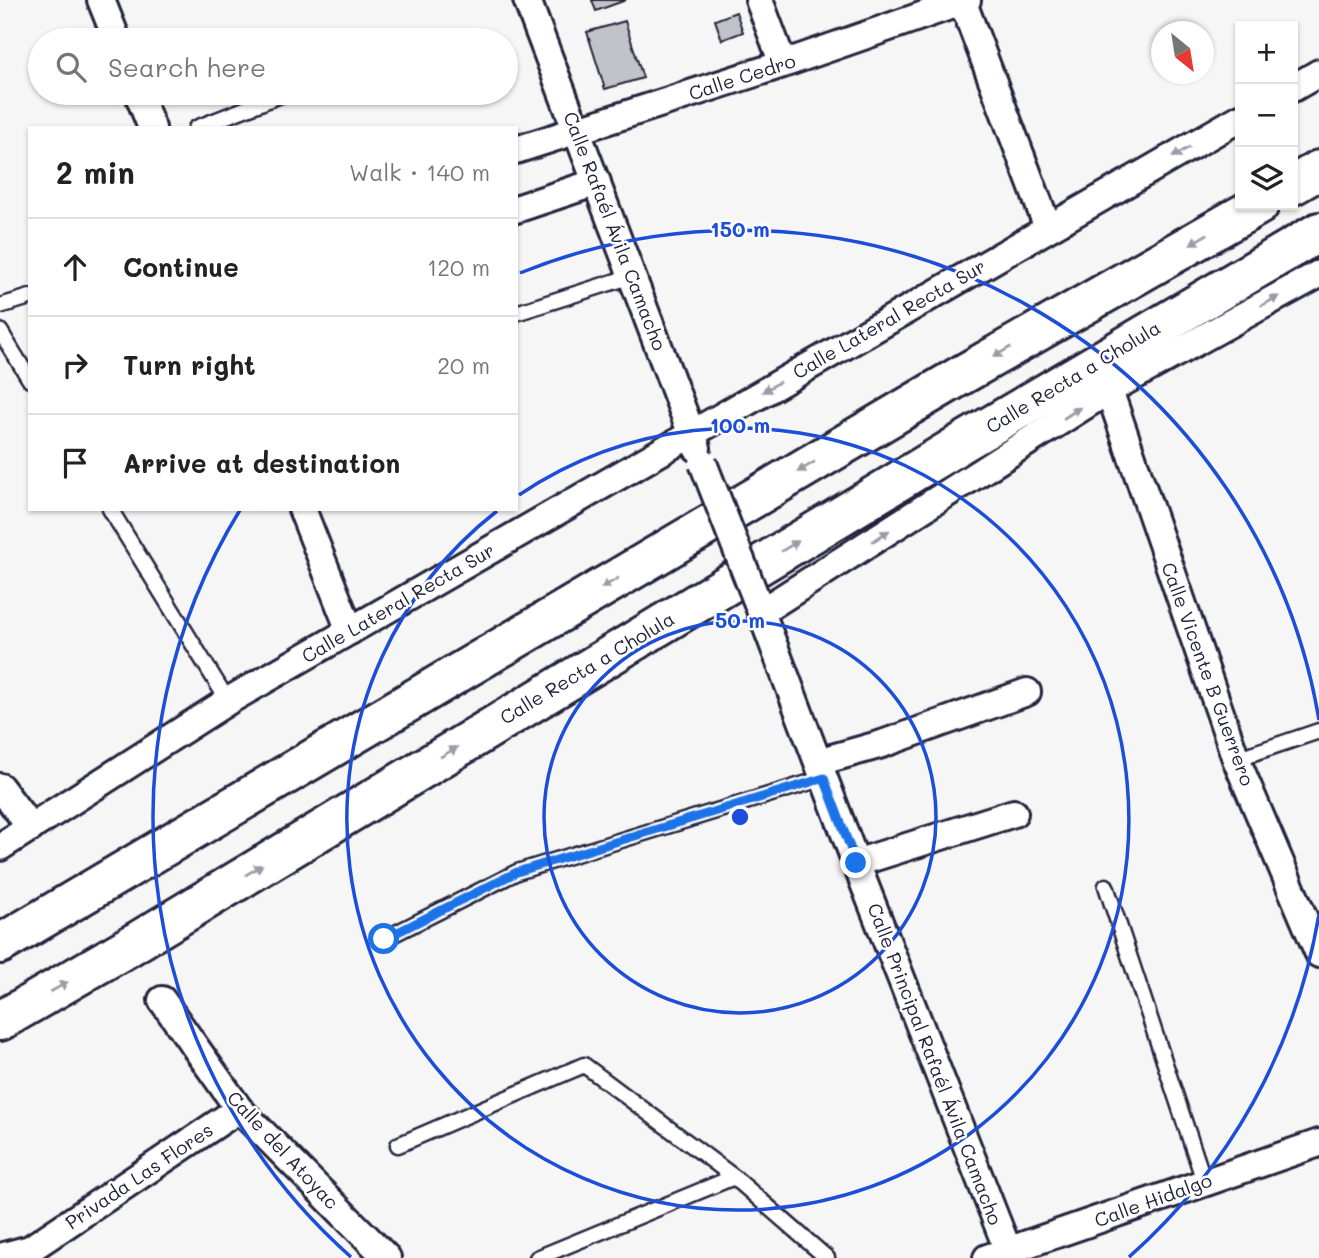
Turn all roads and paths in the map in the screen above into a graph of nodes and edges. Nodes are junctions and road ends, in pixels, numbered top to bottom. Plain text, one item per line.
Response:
1 (101, 0) edge
2 (527, 0) edge
3 (759, 0) edge
4 (964, 1) edge
5 (112, 28) edge
6 (783, 64) junction
7 (1319, 73) edge
8 (1298, 85) edge
9 (143, 105) edge
10 (255, 105) edge
11 (1235, 121) edge
12 (151, 126) edge
13 (201, 126) edge
14 (578, 131) junction
15 (518, 149) edge
16 (1319, 170) edge
17 (597, 182) junction
18 (1298, 182) edge
19 (518, 208) edge
20 (1249, 210) edge
21 (1048, 228) junction
22 (1319, 232) edge
23 (1319, 274) edge
24 (632, 276) junction
25 (28, 298) edge
26 (0, 306) edge
27 (518, 312) edge
28 (0, 331) edge
29 (28, 377) edge
30 (1109, 390) junction
31 (691, 433) junction
32 (111, 511) edge
33 (303, 511) edge
34 (758, 604) junction
35 (350, 631) junction
36 (1027, 692) dead end
37 (228, 701) junction
38 (1319, 731) edge
39 (1236, 759) junction
40 (821, 770) junction
41 (0, 787) edge
42 (1014, 813) dead end
43 (31, 828) junction
44 (0, 847) edge
45 (856, 863) junction
46 (1106, 886) dead end
47 (384, 939) dead end
48 (0, 944) edge
49 (1319, 954) edge
50 (162, 1000) dead end
51 (0, 1021) edge
52 (239, 1109) junction
53 (1319, 1143) edge
54 (398, 1144) dead end
55 (734, 1177) junction
56 (1204, 1181) junction
57 (1002, 1256) edge
58 (0, 1257) edge
59 (386, 1258) edge
60 (537, 1258) edge
61 (827, 1258) edge

1 - 5 street
2 - 14 street, Calle Rafaél Ávila Camacho
3 - 6 street
4 - 6 street, Calle Cedro
4 - 21 street
6 - 14 street, Calle Cedro
7 - 8 street
9 - 12 street
10 - 13 lane
11 -> 21 street, Calle Lateral Recta Sur
14 - 15 street, Calle Cedro
14 - 17 street, Calle Rafaél Ávila Camacho
16 - 18 main road
17 - 19 street
17 - 24 street, Calle Rafaél Ávila Camacho
20 -> 48 main road
21 -> 31 street, Calle Lateral Recta Sur
51 -> 22 main road, Calle Recta a Cholula
30 -> 23 street
24 - 27 lane
24 - 31 street, Calle Rafaél Ávila Camacho
25 - 26 lane
28 - 29 lane
34 -> 30 street
30 - 39 street, Calle Vicente B Guerrero
31 - 34 street, Calle Rafaél Ávila Camacho, bridge
31 - 35 street, Calle Lateral Recta Sur
32 - 37 lane
33 - 35 street
34 - 40 street, Calle Principal Rafaél Ávila Camacho
35 - 37 street, Calle Lateral Recta Sur
36 - 40 street
37 - 43 street, Calle Lateral Recta Sur
38 - 39 lane
39 - 49 street, Calle Vicente B Guerrero
40 - 45 street, Calle Principal Rafaél Ávila Camacho
40 - 47 lane
41 - 43 street
42 - 45 street
43 - 44 street, Calle Lateral Recta Sur
45 - 57 street, Calle Principal Rafaél Ávila Camacho
46 - 56 lane
50 - 52 street, Calle del Atoyac
52 - 58 street, Privada Las Flores
52 - 59 street, Calle del Atoyac
53 - 56 street, Calle Hidalgo
54 - 55 lane
55 - 60 lane
55 - 61 lane
56 - 57 street, Calle Hidalgo

